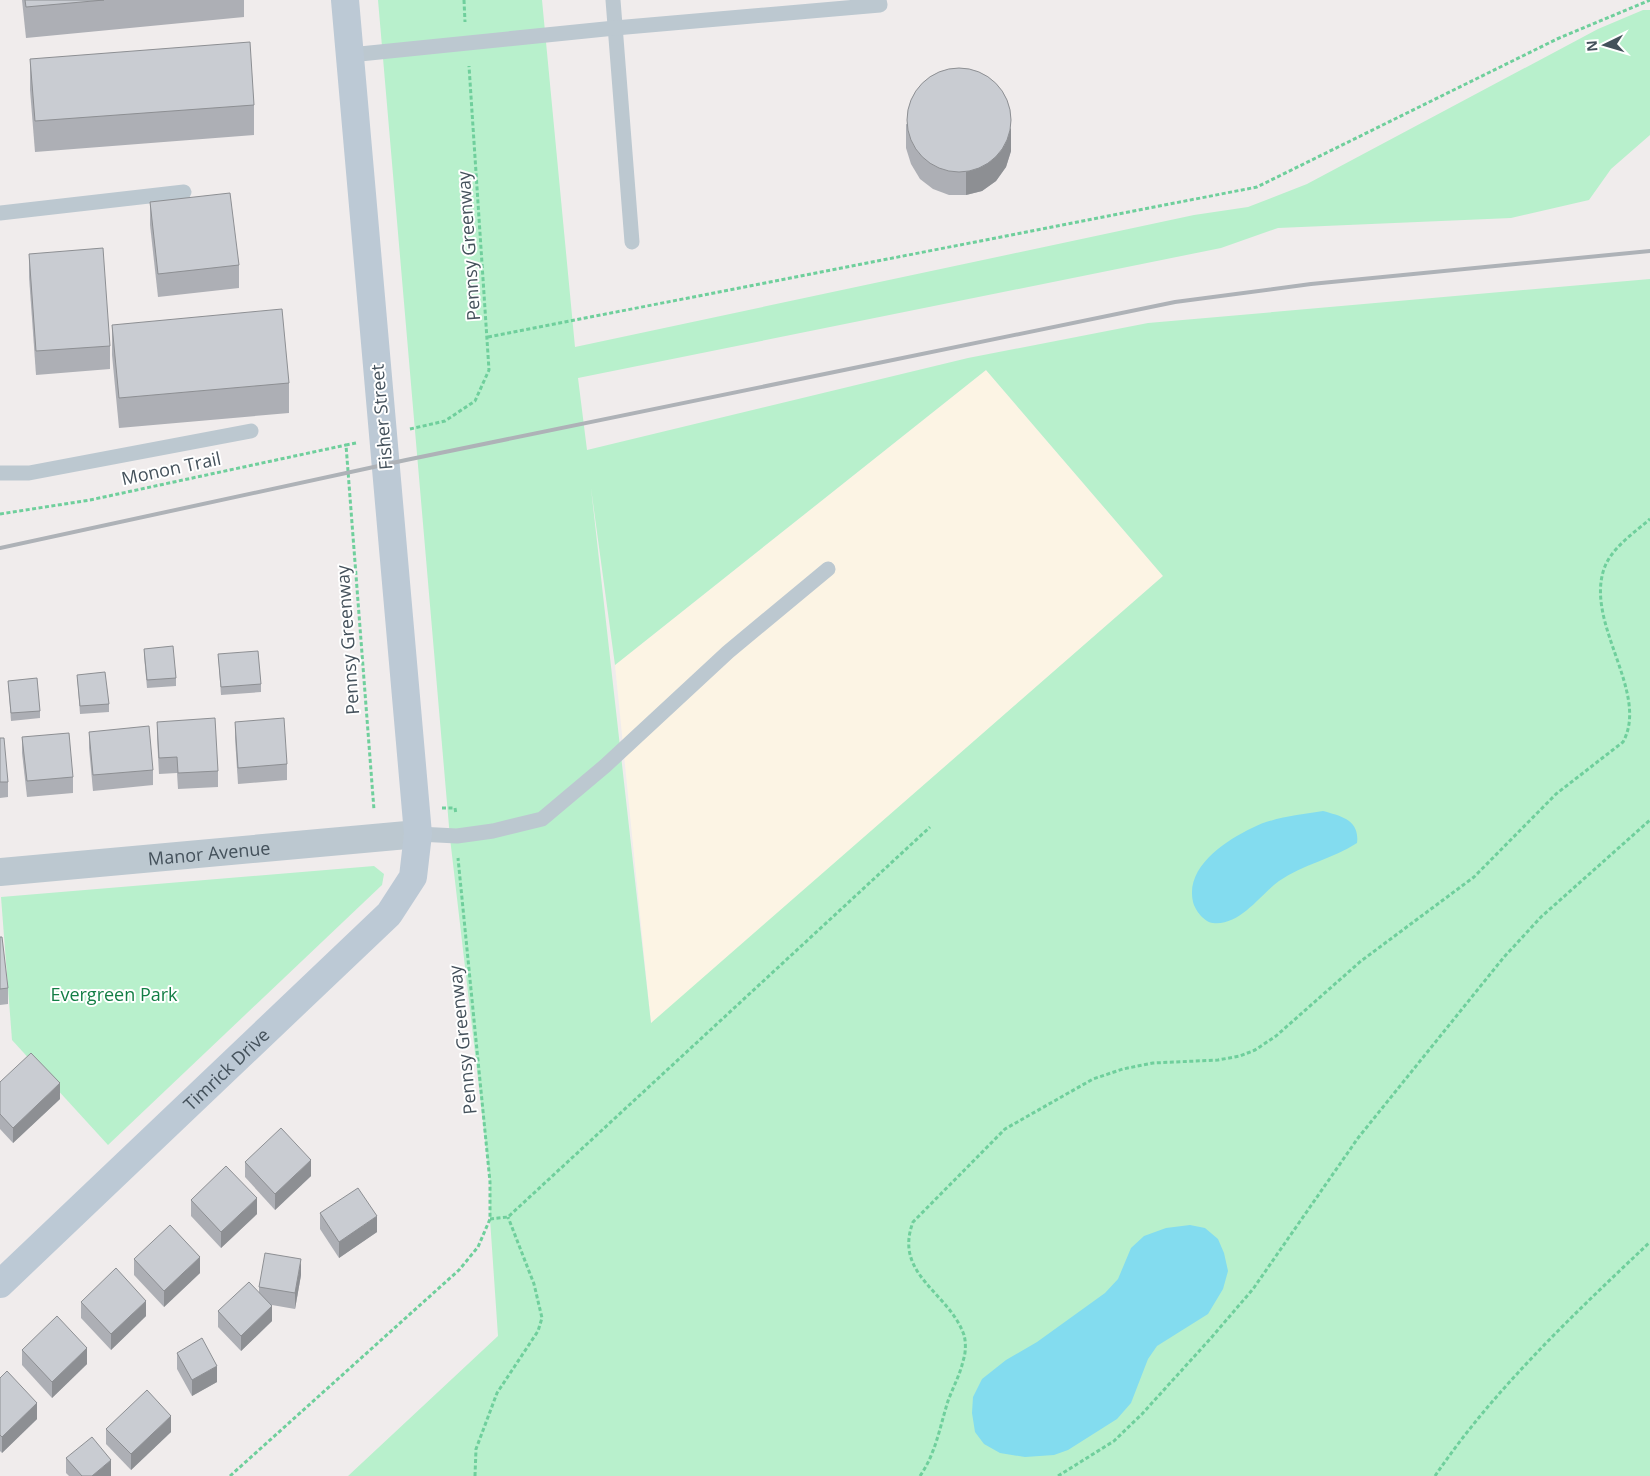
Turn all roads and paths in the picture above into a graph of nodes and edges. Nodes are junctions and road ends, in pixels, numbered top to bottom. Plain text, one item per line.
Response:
1 (345, 0) edge
2 (464, 0) edge
3 (613, 0) edge
4 (879, 0) edge
5 (1650, 0) edge
6 (615, 28) junction
7 (467, 44) junction
8 (350, 55) junction
9 (184, 192) dead end
10 (0, 213) edge
11 (632, 242) dead end
12 (488, 338) junction
13 (251, 431) dead end
14 (404, 431) dead end
15 (364, 440) dead end
16 (346, 445) junction
17 (0, 473) edge
18 (0, 514) edge
19 (1650, 519) edge
20 (828, 569) dead end
21 (1623, 660) dead end
22 (1634, 726) dead end
23 (380, 810) dead end
24 (1650, 820) edge
25 (930, 827) dead end
26 (418, 834) junction
27 (458, 858) dead end
28 (0, 872) edge
29 (508, 1217) junction
30 (490, 1219) junction
31 (1650, 1242) edge
32 (0, 1284) edge
33 (230, 1476) edge
34 (475, 1476) edge
35 (920, 1476) edge
36 (1058, 1476) edge
37 (1435, 1476) edge

1 - 8 street, Fisher Street
2 - 7 path, Pennsy Greenway
3 - 6 lane
4 - 6 lane
5 - 12 path
6 - 7 lane
6 - 11 lane
7 - 8 lane
7 - 12 path, Pennsy Greenway
8 - 26 street, Fisher Street
9 - 10 lane
12 - 14 path, Pennsy Greenway
13 - 17 lane
15 - 16 path
16 - 18 path, Monon Trail
16 - 23 path, Pennsy Greenway
19 - 21 path
20 - 26 lane
22 - 35 path
24 - 36 path
25 - 29 path
26 - 28 street, Manor Avenue
26 - 32 street, Timrick Drive
27 - 30 path, Pennsy Greenway
29 - 30 path
29 - 34 path
30 - 33 path
31 - 37 path

